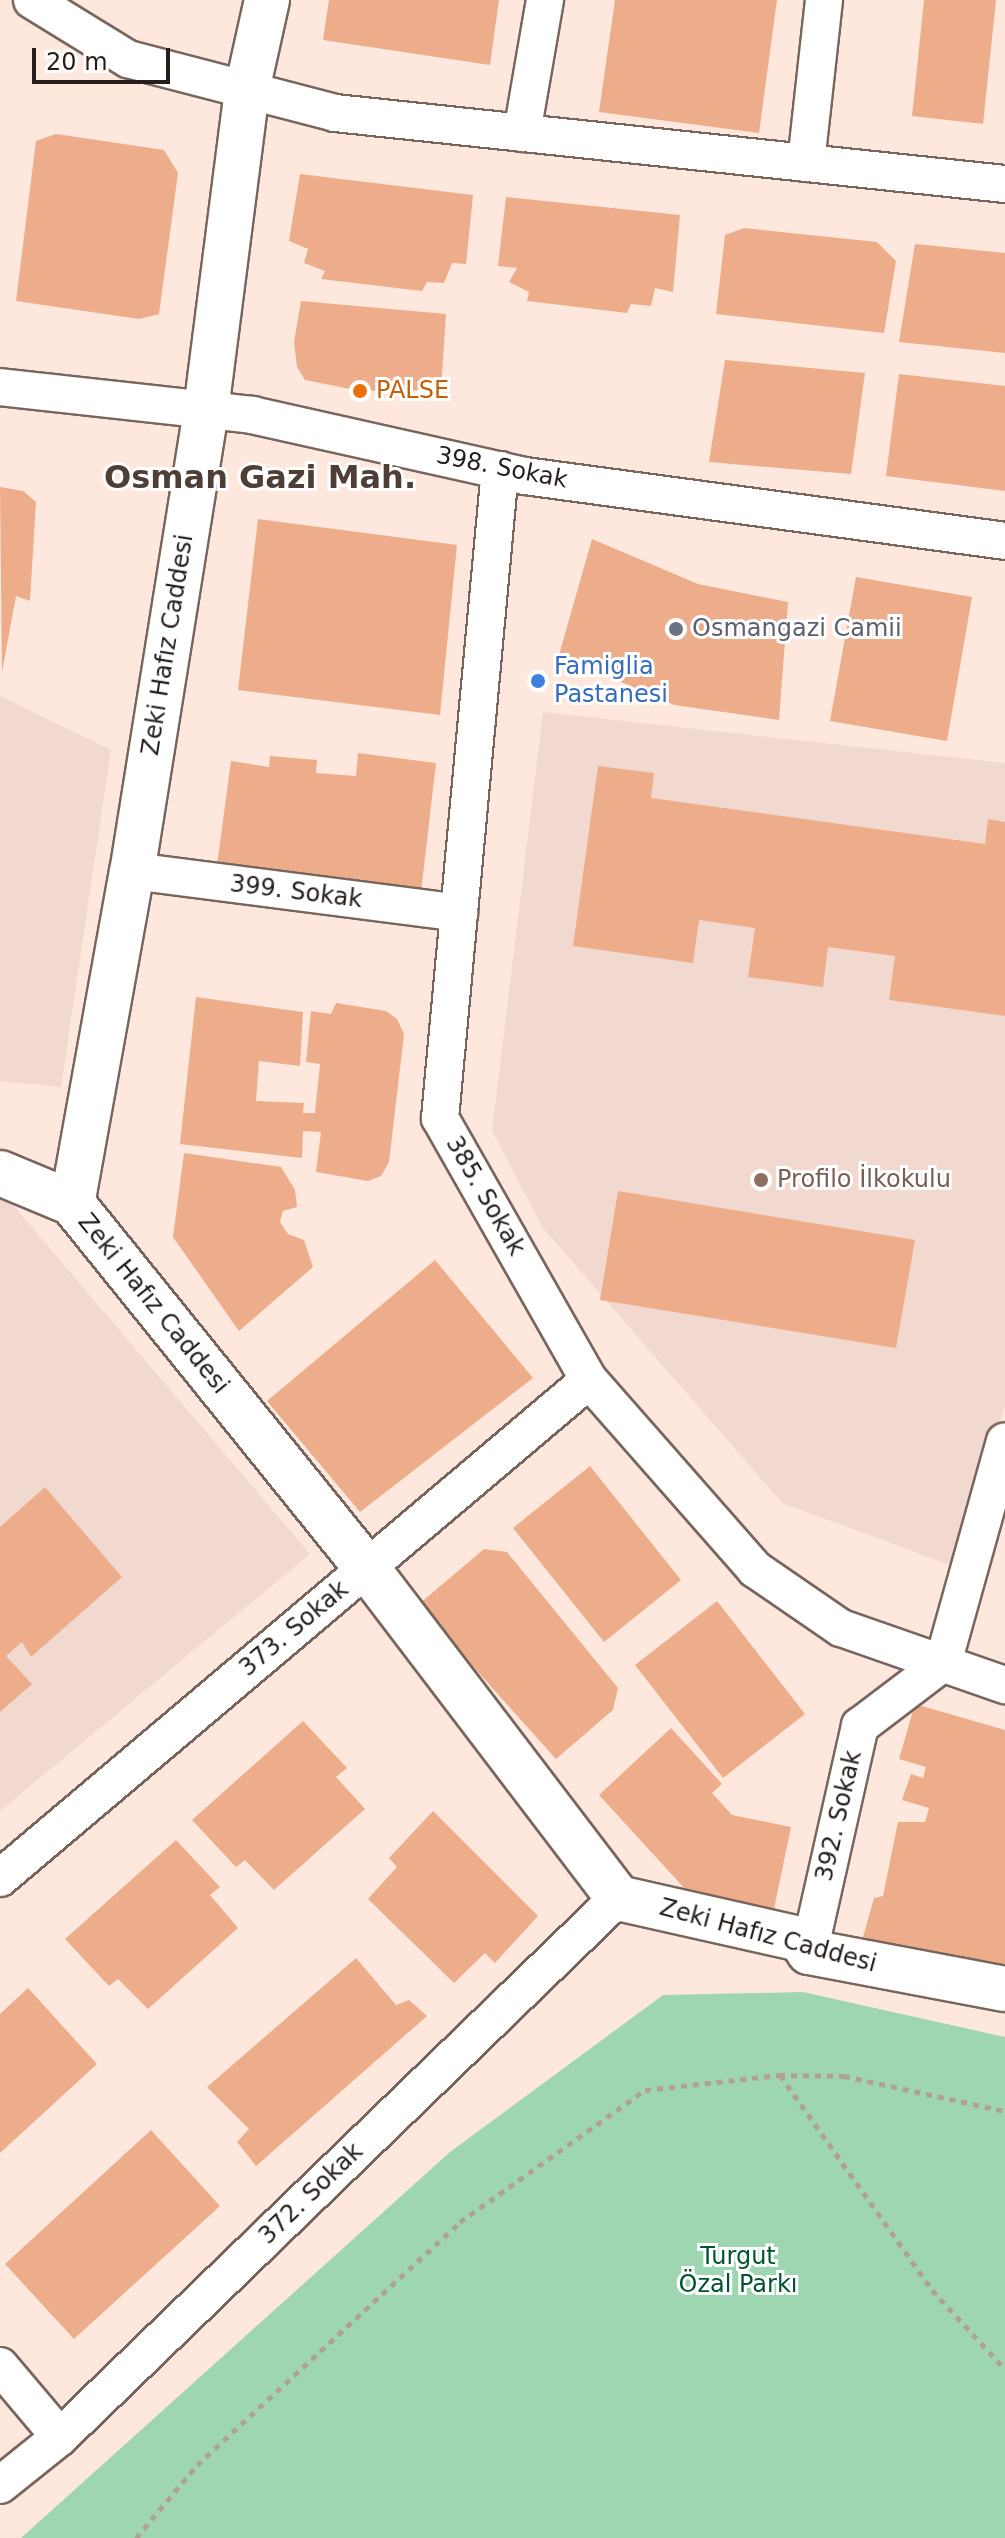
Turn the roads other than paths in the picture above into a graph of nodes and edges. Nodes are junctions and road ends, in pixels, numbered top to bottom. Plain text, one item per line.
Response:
1 (32, 0) edge
2 (267, 0) edge
3 (545, 0) edge
4 (824, 0) edge
5 (247, 90) junction
6 (522, 133) junction
7 (806, 163) junction
8 (1005, 184) edge
9 (0, 387) edge
10 (206, 411) junction
11 (500, 470) junction
12 (1005, 541) edge
13 (132, 871) junction
14 (459, 913) junction
15 (0, 1173) edge
16 (72, 1203) junction
17 (589, 1380) junction
18 (1005, 1441) edge
19 (367, 1568) junction
20 (943, 1663) junction
21 (1005, 1685) edge
22 (0, 1878) edge
23 (618, 1898) junction
24 (809, 1952) junction
25 (1005, 1989) edge
26 (0, 2366) edge
27 (60, 2437) junction
28 (0, 2485) edge

1 - 5 street
2 - 5 street, Zeki Hafız Caddesi
3 - 6 street
4 - 7 street
5 - 6 street
5 - 10 street, Zeki Hafız Caddesi
6 - 7 street
7 - 8 street
9 - 10 street, 398. Sokak
10 - 11 street, 398. Sokak
10 - 13 street, Zeki Hafız Caddesi
11 - 12 street, 398. Sokak
11 - 14 street, 385. Sokak
13 - 14 street, 399. Sokak
13 - 16 street, Zeki Hafız Caddesi
14 - 17 street, 385. Sokak
15 - 16 street
16 - 19 street, Zeki Hafız Caddesi
17 - 19 street, 373. Sokak
17 - 20 street, 385. Sokak
18 - 20 street
19 - 22 street, 373. Sokak
19 - 23 street, Zeki Hafız Caddesi
20 - 21 street, 385. Sokak
20 - 24 street, 392. Sokak
23 - 24 street, Zeki Hafız Caddesi
23 - 27 street, 372. Sokak
24 - 25 street, Zeki Hafız Caddesi
26 - 27 street
27 - 28 street, 372. Sokak

